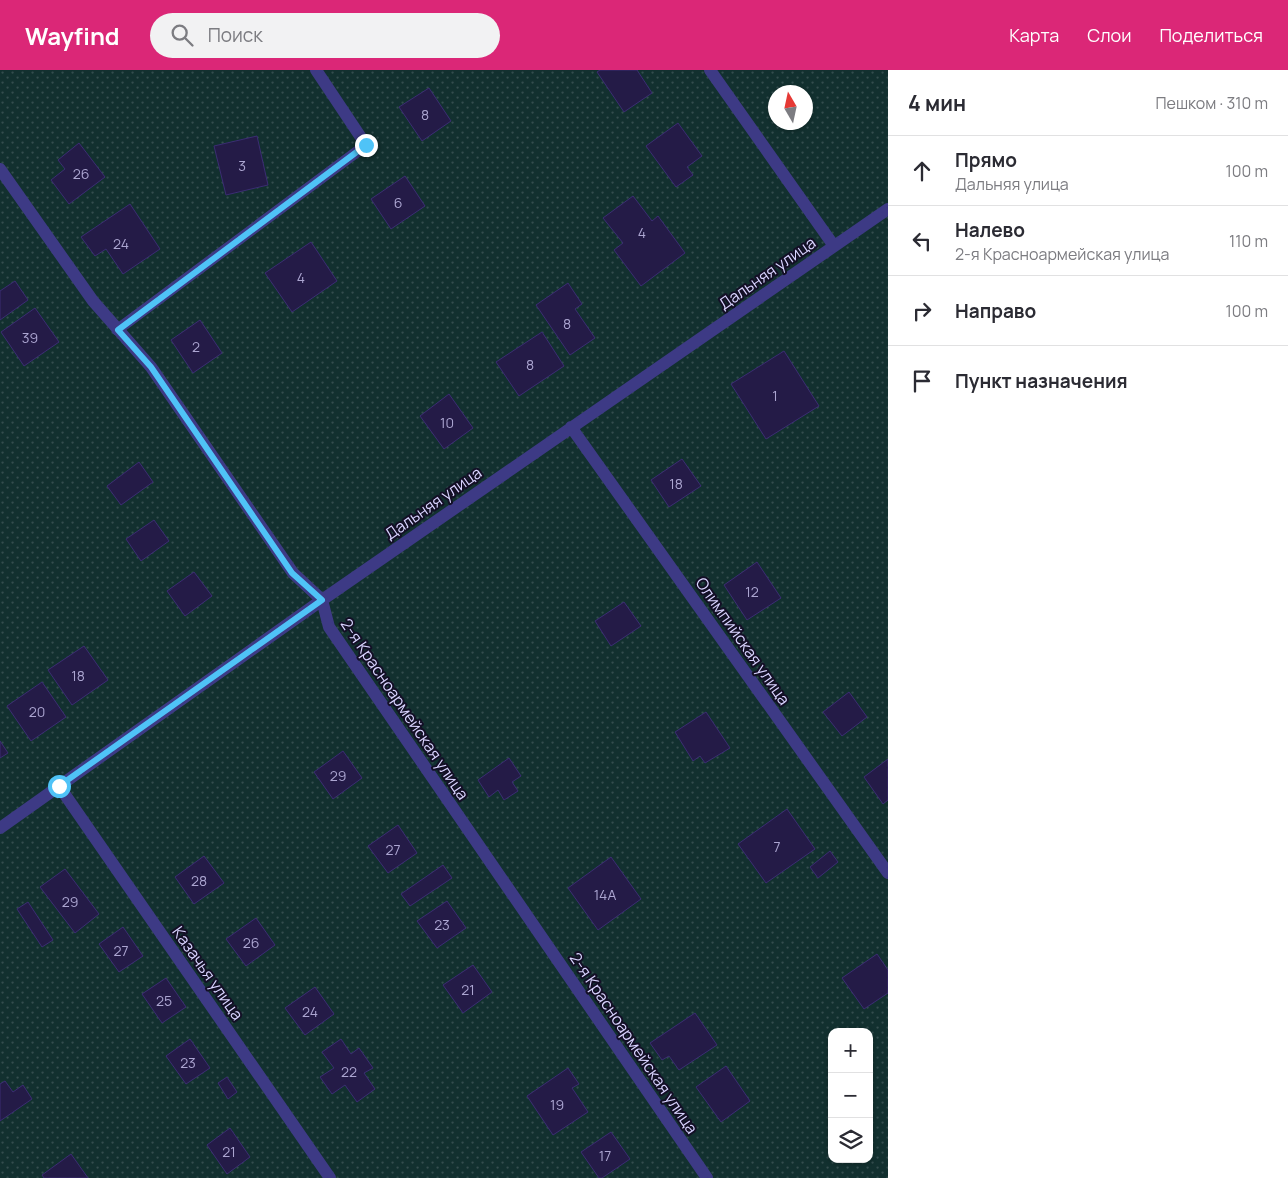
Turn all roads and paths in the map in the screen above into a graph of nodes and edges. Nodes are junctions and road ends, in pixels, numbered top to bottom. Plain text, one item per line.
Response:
1 (316, 70) edge
2 (710, 70) edge
3 (366, 145) joint
4 (0, 169) edge
5 (888, 209) edge
6 (834, 246) junction
7 (118, 330) junction
8 (572, 427) junction
9 (322, 600) junction
10 (59, 786) junction
11 (0, 828) edge
12 (888, 873) edge
13 (330, 1178) edge
14 (707, 1178) edge

1 - 3 street
2 - 6 street
3 - 7 lane
4 - 7 street
5 - 6 street, Дальняя улица
6 - 8 street, Дальняя улица
7 - 9 street
8 - 9 street, Дальняя улица
8 - 12 street, Олимпийская улица
9 - 10 street, Дальняя улица
9 - 14 street, 2-я Красноармейская улица
10 - 11 street, Дальняя улица
10 - 13 street, Казачья улица

